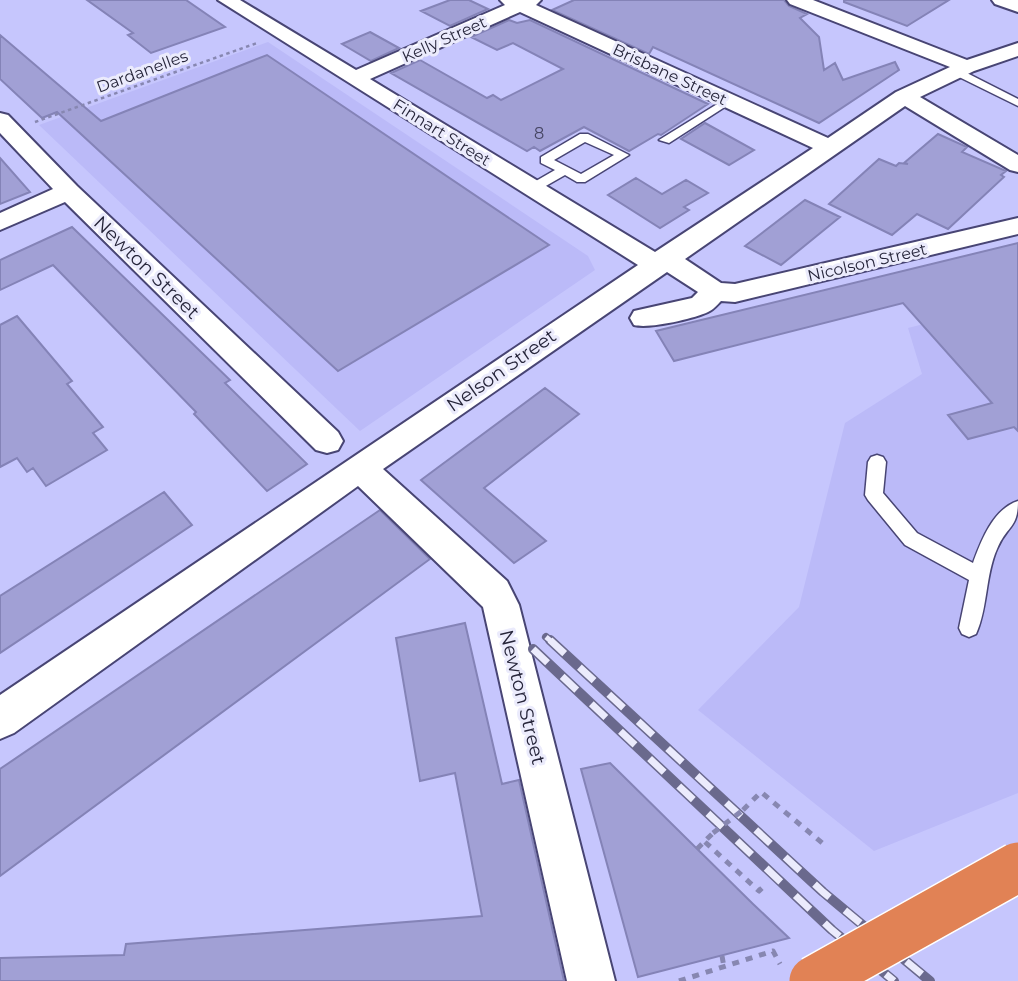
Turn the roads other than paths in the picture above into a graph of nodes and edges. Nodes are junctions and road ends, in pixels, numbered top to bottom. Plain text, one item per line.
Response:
1 (796, 0) edge
2 (1001, 0) edge
3 (238, 2) edge
4 (521, 2) edge
5 (1018, 6) edge
6 (1018, 49) edge
7 (962, 70) junction
8 (355, 78) junction
9 (904, 97) junction
10 (727, 101) junction
11 (1018, 103) edge
12 (5, 125) edge
13 (665, 141) dead end
14 (832, 148) junction
15 (1018, 165) edge
16 (563, 171) junction
17 (533, 188) junction
18 (68, 191) junction
19 (0, 222) edge
20 (1018, 226) edge
21 (660, 261) junction
22 (715, 291) junction
23 (644, 318) dead end
24 (327, 441) dead end
25 (877, 462) dead end
26 (360, 468) junction
27 (1018, 508) edge
28 (979, 576) junction
29 (969, 628) dead end
30 (0, 719) edge
31 (1018, 867) edge
32 (798, 976) edge
33 (591, 981) edge

1 - 7 street
2 - 5 street
3 - 8 street, Finnart Street
4 - 8 street, Kelly Street
4 - 10 street, Brisbane Street
6 - 7 street, Nelson Street
7 - 9 street, Nelson Street
7 - 11 lane
8 - 17 street, Finnart Street
9 - 14 street, Nelson Street
9 - 15 street
10 - 13 lane
10 - 14 street, Brisbane Street
12 - 18 street, Newton Street
14 - 21 street, Nelson Street
16 - 16 lane
16 - 17 lane
17 - 21 street, Finnart Street
18 - 19 street
18 - 24 street, Newton Street
20 - 22 street, Nicolson Street
21 - 22 street
21 - 26 street, Nelson Street
22 - 23 street, Nicolson Street
25 - 28 lane
26 - 30 street, Nelson Street
26 - 33 street, Newton Street
27 - 28 lane
28 - 29 lane
31 - 32 highway, bridge

